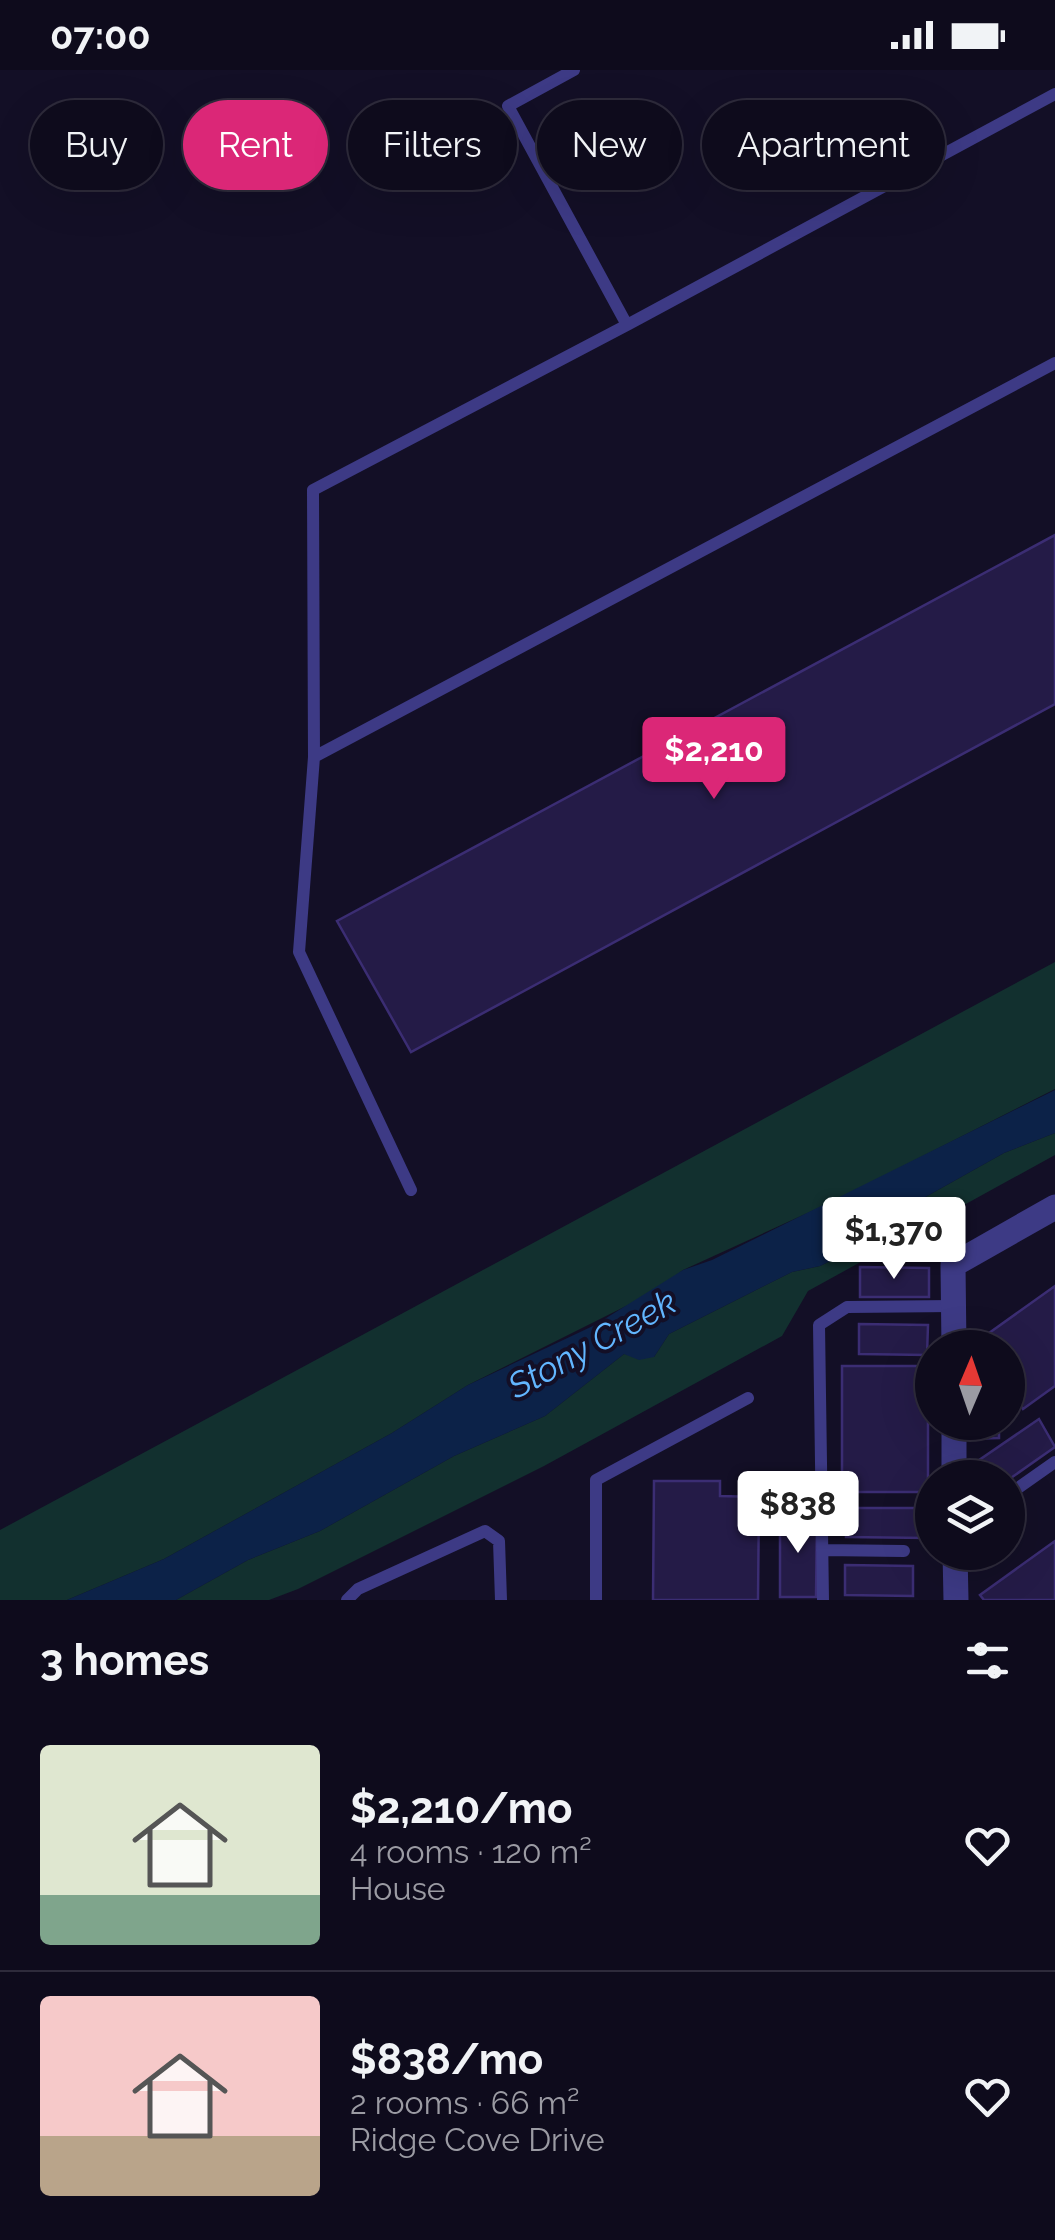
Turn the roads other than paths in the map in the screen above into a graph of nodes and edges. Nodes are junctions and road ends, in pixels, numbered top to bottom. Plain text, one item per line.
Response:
1 (574, 70) edge
2 (1055, 94) edge
3 (627, 325) junction
4 (1055, 364) edge
5 (314, 757) junction
6 (410, 1190) dead end
7 (1055, 1207) edge
8 (954, 1306) junction
9 (954, 1330) edge
10 (748, 1398) dead end
11 (1055, 1462) edge
12 (1025, 1484) edge
13 (822, 1550) junction
14 (904, 1551) dead end
15 (955, 1570) edge
16 (346, 1600) edge
17 (501, 1600) edge
18 (596, 1600) edge
19 (822, 1600) edge
20 (956, 1600) edge

1 - 3 lane
2 - 3 lane
3 - 5 lane
4 - 5 lane
5 - 6 lane
7 - 8 street
8 - 9 street
8 - 13 lane
10 - 18 lane
11 - 12 lane
13 - 14 lane
13 - 19 lane
15 - 20 street
16 - 17 lane

